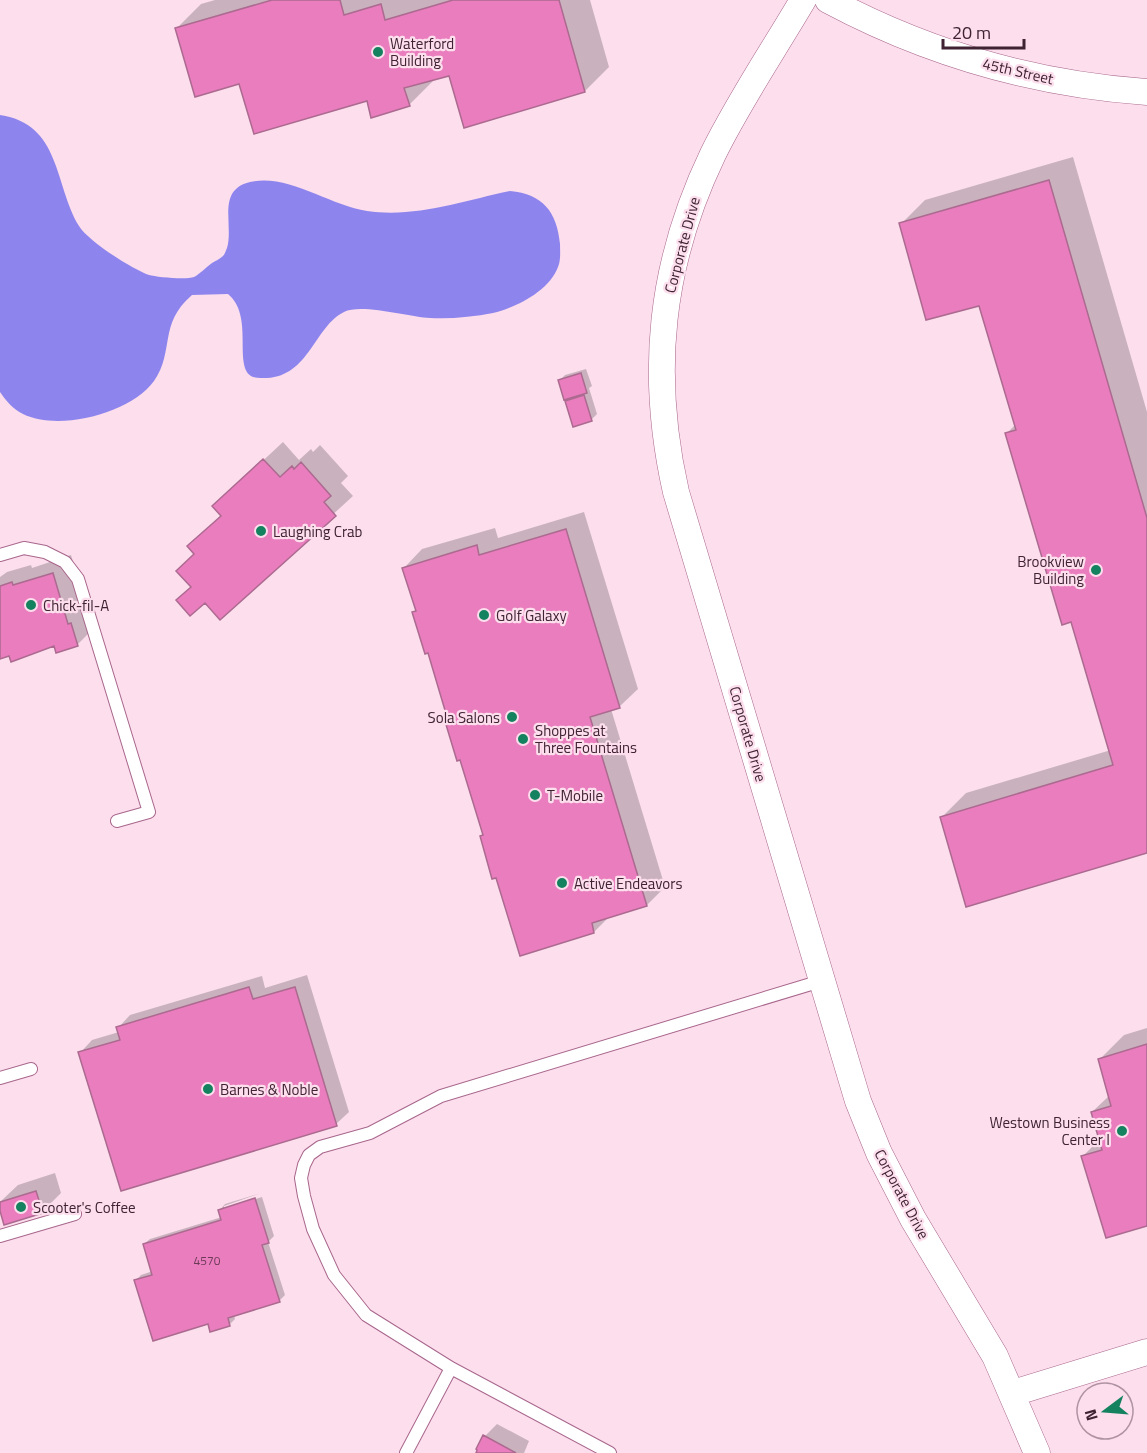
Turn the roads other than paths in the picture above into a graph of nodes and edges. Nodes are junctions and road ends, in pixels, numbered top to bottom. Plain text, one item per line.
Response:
1 (803, 0) edge
2 (828, 0) edge
3 (1147, 92) edge
4 (0, 555) edge
5 (117, 821) dead end
6 (821, 981) junction
7 (31, 1069) dead end
8 (0, 1078) edge
9 (75, 1214) dead end
10 (0, 1236) edge
11 (1147, 1352) edge
12 (451, 1368) junction
13 (1013, 1393) junction
14 (406, 1453) edge
15 (610, 1453) edge
16 (1037, 1453) edge

1 - 6 street, Corporate Drive
2 - 3 street, 45th Street
4 - 5 lane
6 - 12 lane
6 - 13 street, Corporate Drive
7 - 8 lane
9 - 10 lane
11 - 13 street
12 - 14 lane
12 - 15 lane
13 - 16 street, Corporate Drive

